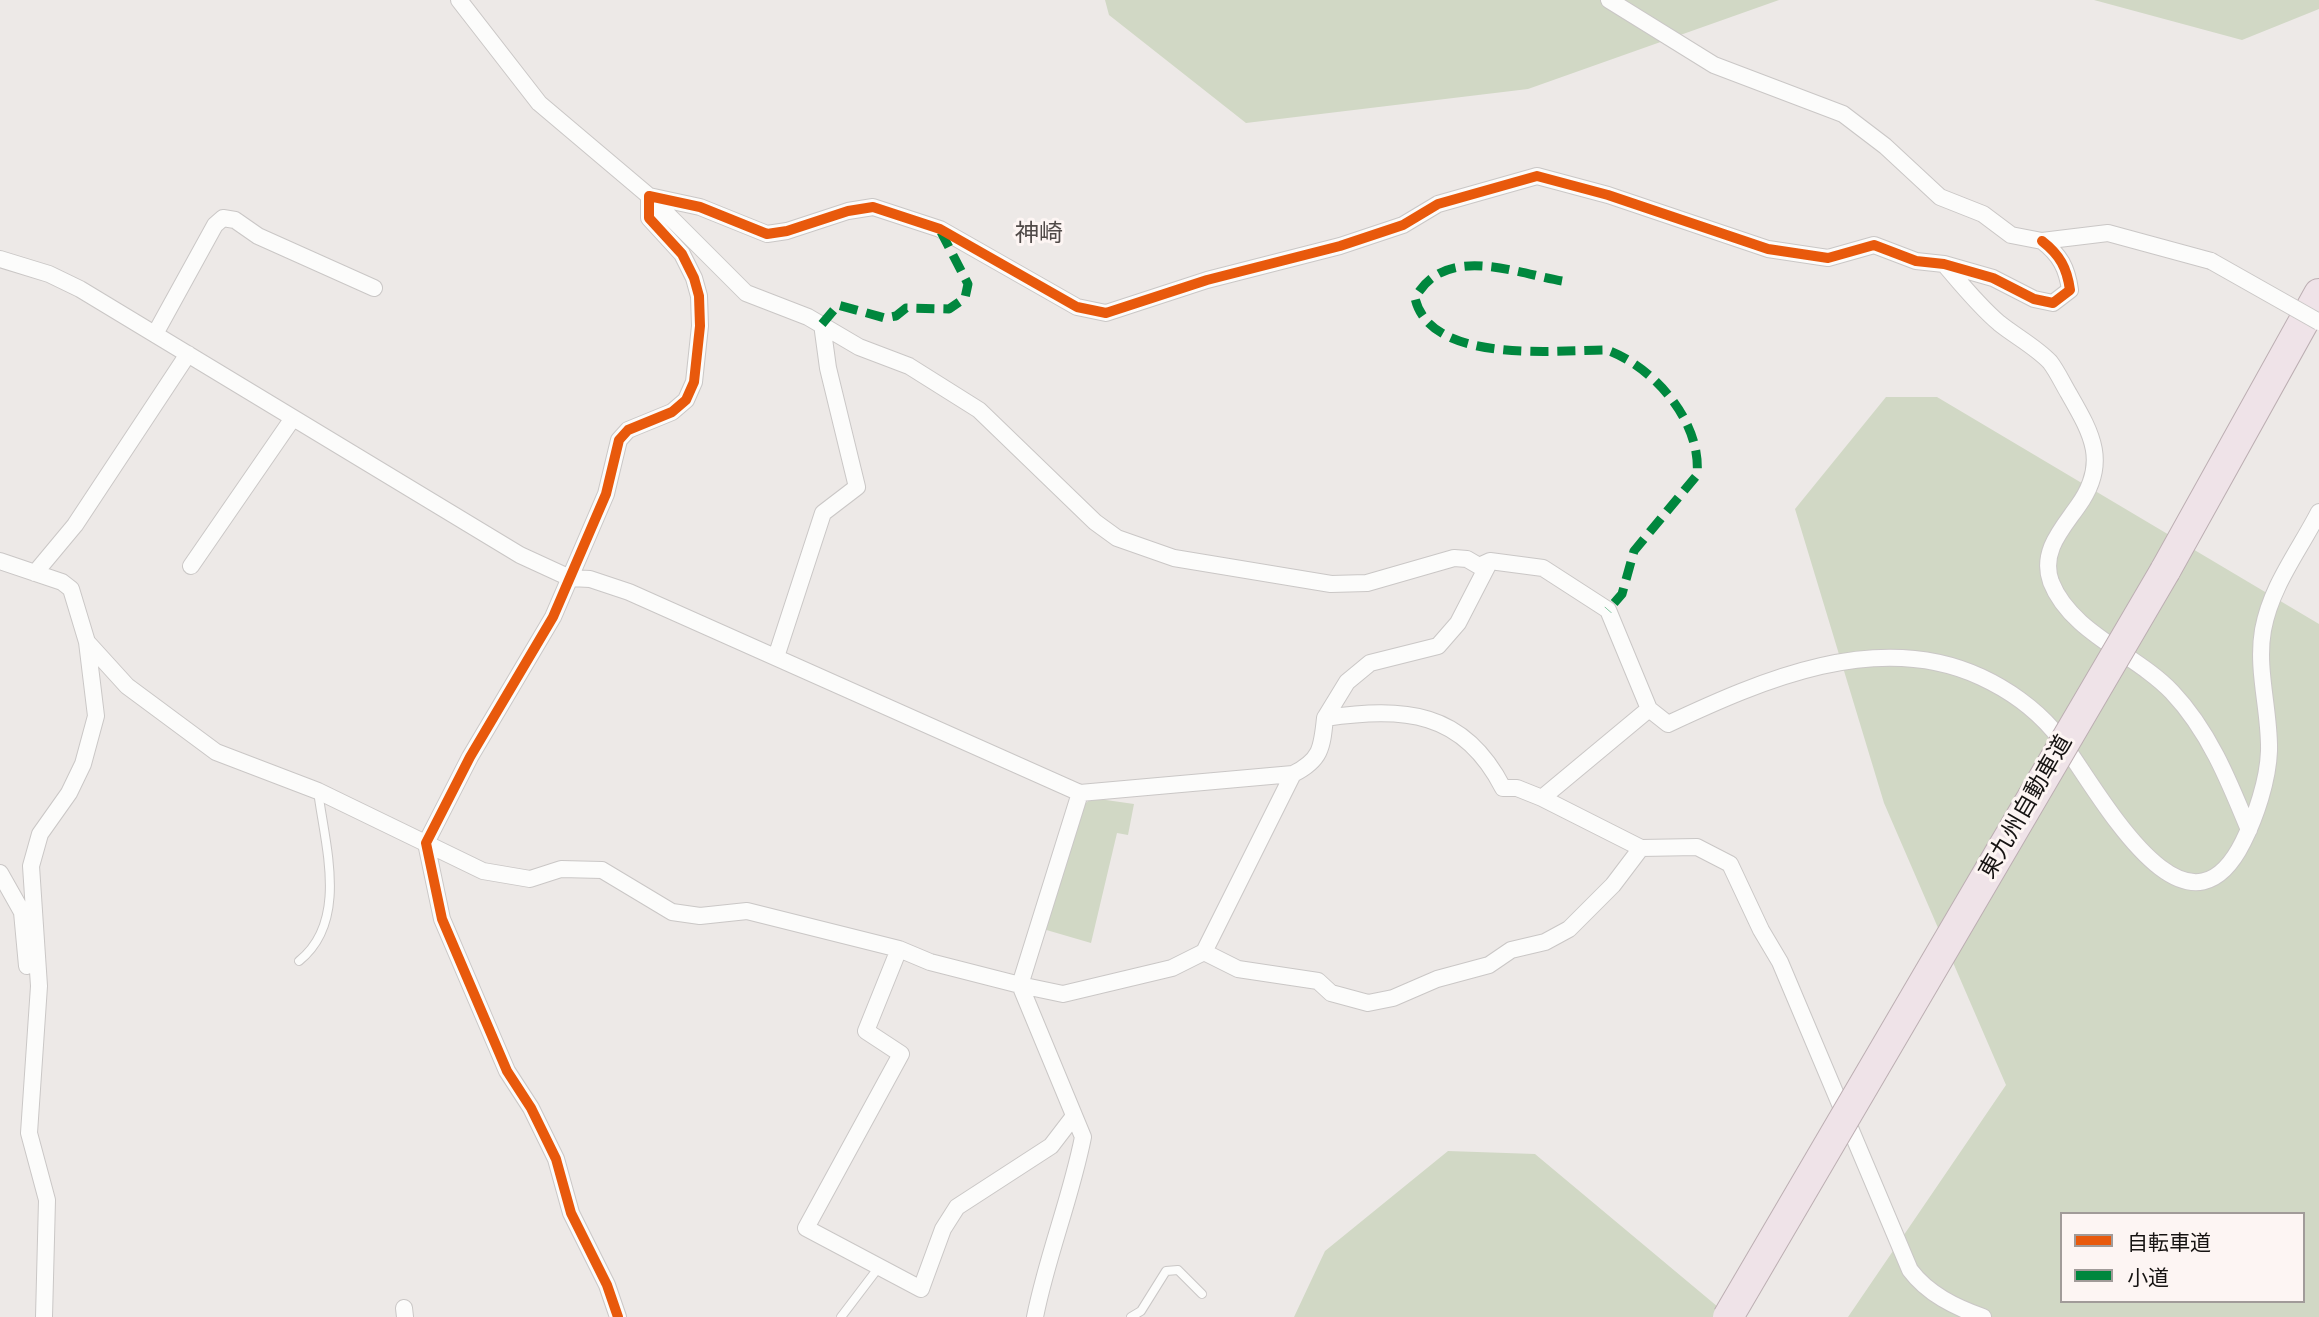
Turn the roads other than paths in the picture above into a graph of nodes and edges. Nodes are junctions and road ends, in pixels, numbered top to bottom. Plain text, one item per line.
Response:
1 (459, 0) edge
2 (1609, 0) edge
3 (649, 196) junction
4 (2042, 241) junction
5 (0, 260) edge
6 (1944, 264) junction
7 (374, 288) dead end
8 (2319, 294) edge
9 (2319, 322) edge
10 (822, 324) junction
11 (155, 334) junction
12 (188, 354) junction
13 (293, 418) junction
14 (2319, 512) edge
15 (0, 561) edge
16 (1490, 561) junction
17 (191, 566) dead end
18 (34, 573) junction
19 (570, 578) junction
20 (87, 642) junction
21 (776, 657) junction
22 (1649, 709) junction
23 (1325, 718) junction
24 (1293, 774) junction
25 (318, 792) junction
26 (1080, 793) junction
27 (1542, 798) junction
28 (2249, 830) junction
29 (426, 843) junction
30 (1641, 848) junction
31 (0, 873) edge
32 (899, 949) junction
33 (1204, 952) junction
34 (299, 961) dead end
35 (1020, 985) junction
36 (35, 1017) junction
37 (1074, 1116) junction
38 (879, 1267) junction
39 (1202, 1294) dead end
40 (44, 1317) edge
41 (618, 1317) edge
42 (841, 1317) edge
43 (1035, 1317) edge
44 (1131, 1317) edge
45 (1728, 1317) edge
46 (1983, 1317) edge

1 - 3 street
2 - 4 street
3 - 6 street
3 - 10 street
3 - 19 street
4 - 6 street
4 - 9 street, bridge
5 - 11 street
6 - 28 street
7 - 11 street
8 - 45 highway, 東九州自動車道, bridge
10 - 16 street
10 - 21 street
11 - 12 street
12 - 13 street
12 - 18 street
13 - 17 street
13 - 19 street
14 - 28 street
15 - 18 street
16 - 22 street
16 - 23 street
18 - 20 street
19 - 21 street
19 - 29 street
20 - 25 street
20 - 36 street
21 - 26 street
22 - 27 street
22 - 28 street
23 - 24 street
23 - 27 street
24 - 26 street
24 - 33 street
25 - 29 street
25 - 34 lane
26 - 35 street
27 - 30 street
29 - 32 street
29 - 41 street
30 - 33 street
30 - 46 street
31 - 36 street
32 - 35 street
32 - 38 street
33 - 35 street
35 - 37 street
36 - 40 street
37 - 38 street
37 - 43 street
38 - 42 lane
39 - 44 lane

